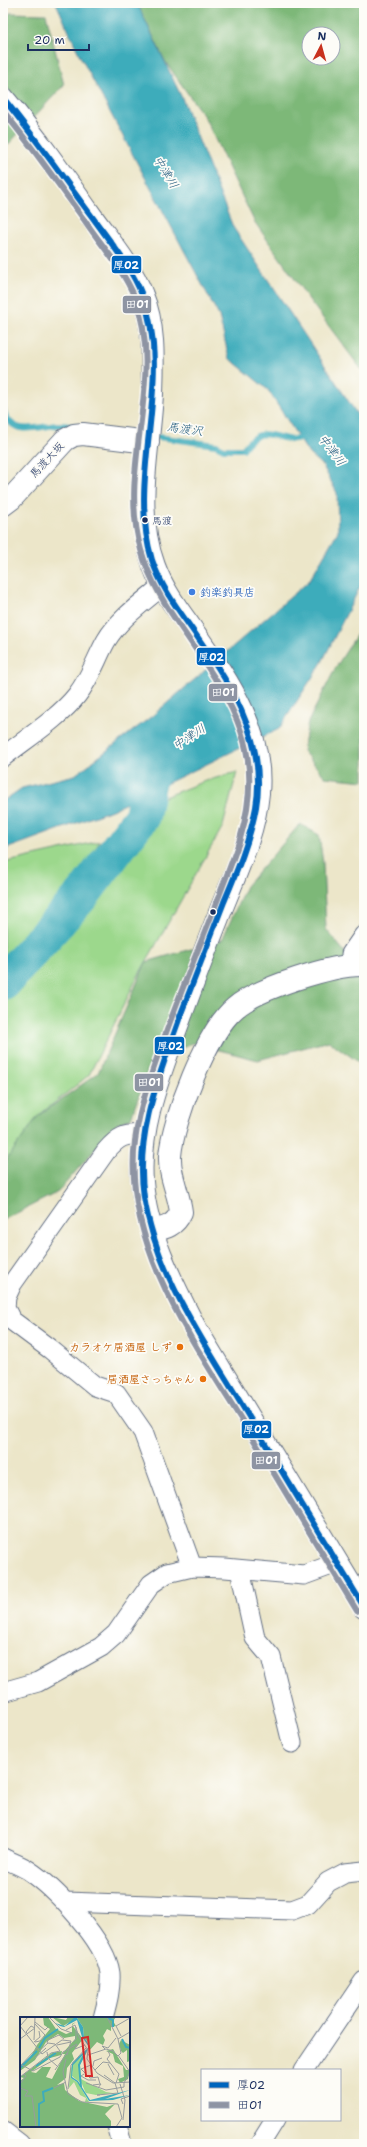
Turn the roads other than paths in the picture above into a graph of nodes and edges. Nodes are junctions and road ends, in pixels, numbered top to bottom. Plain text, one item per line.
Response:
1 (3, 98) edge
2 (148, 442) junction
3 (3, 505) edge
4 (162, 586) junction
5 (3, 757) edge
6 (364, 935) edge
7 (358, 965) edge
8 (144, 1135) junction
9 (152, 1231) junction
10 (338, 1563) junction
11 (192, 1567) junction
12 (240, 1570) junction
13 (364, 1607) edge
14 (3, 1692) edge
15 (292, 1743) dead end
16 (3, 1858) edge
17 (364, 1871) edge
18 (66, 1902) junction
19 (364, 1981) edge
20 (103, 2017) edge
21 (305, 2069) edge
22 (274, 2121) edge
23 (117, 2127) edge
24 (3, 2131) edge
25 (20, 2144) edge
26 (122, 2144) edge
27 (260, 2144) edge

1 - 2 main road
2 - 3 main road, 馬渡大坂
2 - 4 main road
4 - 5 street
4 - 8 main road
6 - 7 street
7 - 9 main road
8 - 9 main road
8 - 11 street
9 - 10 main road
10 - 12 street
10 - 13 main road
11 - 12 street
11 - 14 street
12 - 15 street
16 - 18 street
17 - 18 street
18 - 20 street
19 - 21 street
22 - 27 street
23 - 26 street
24 - 25 street

